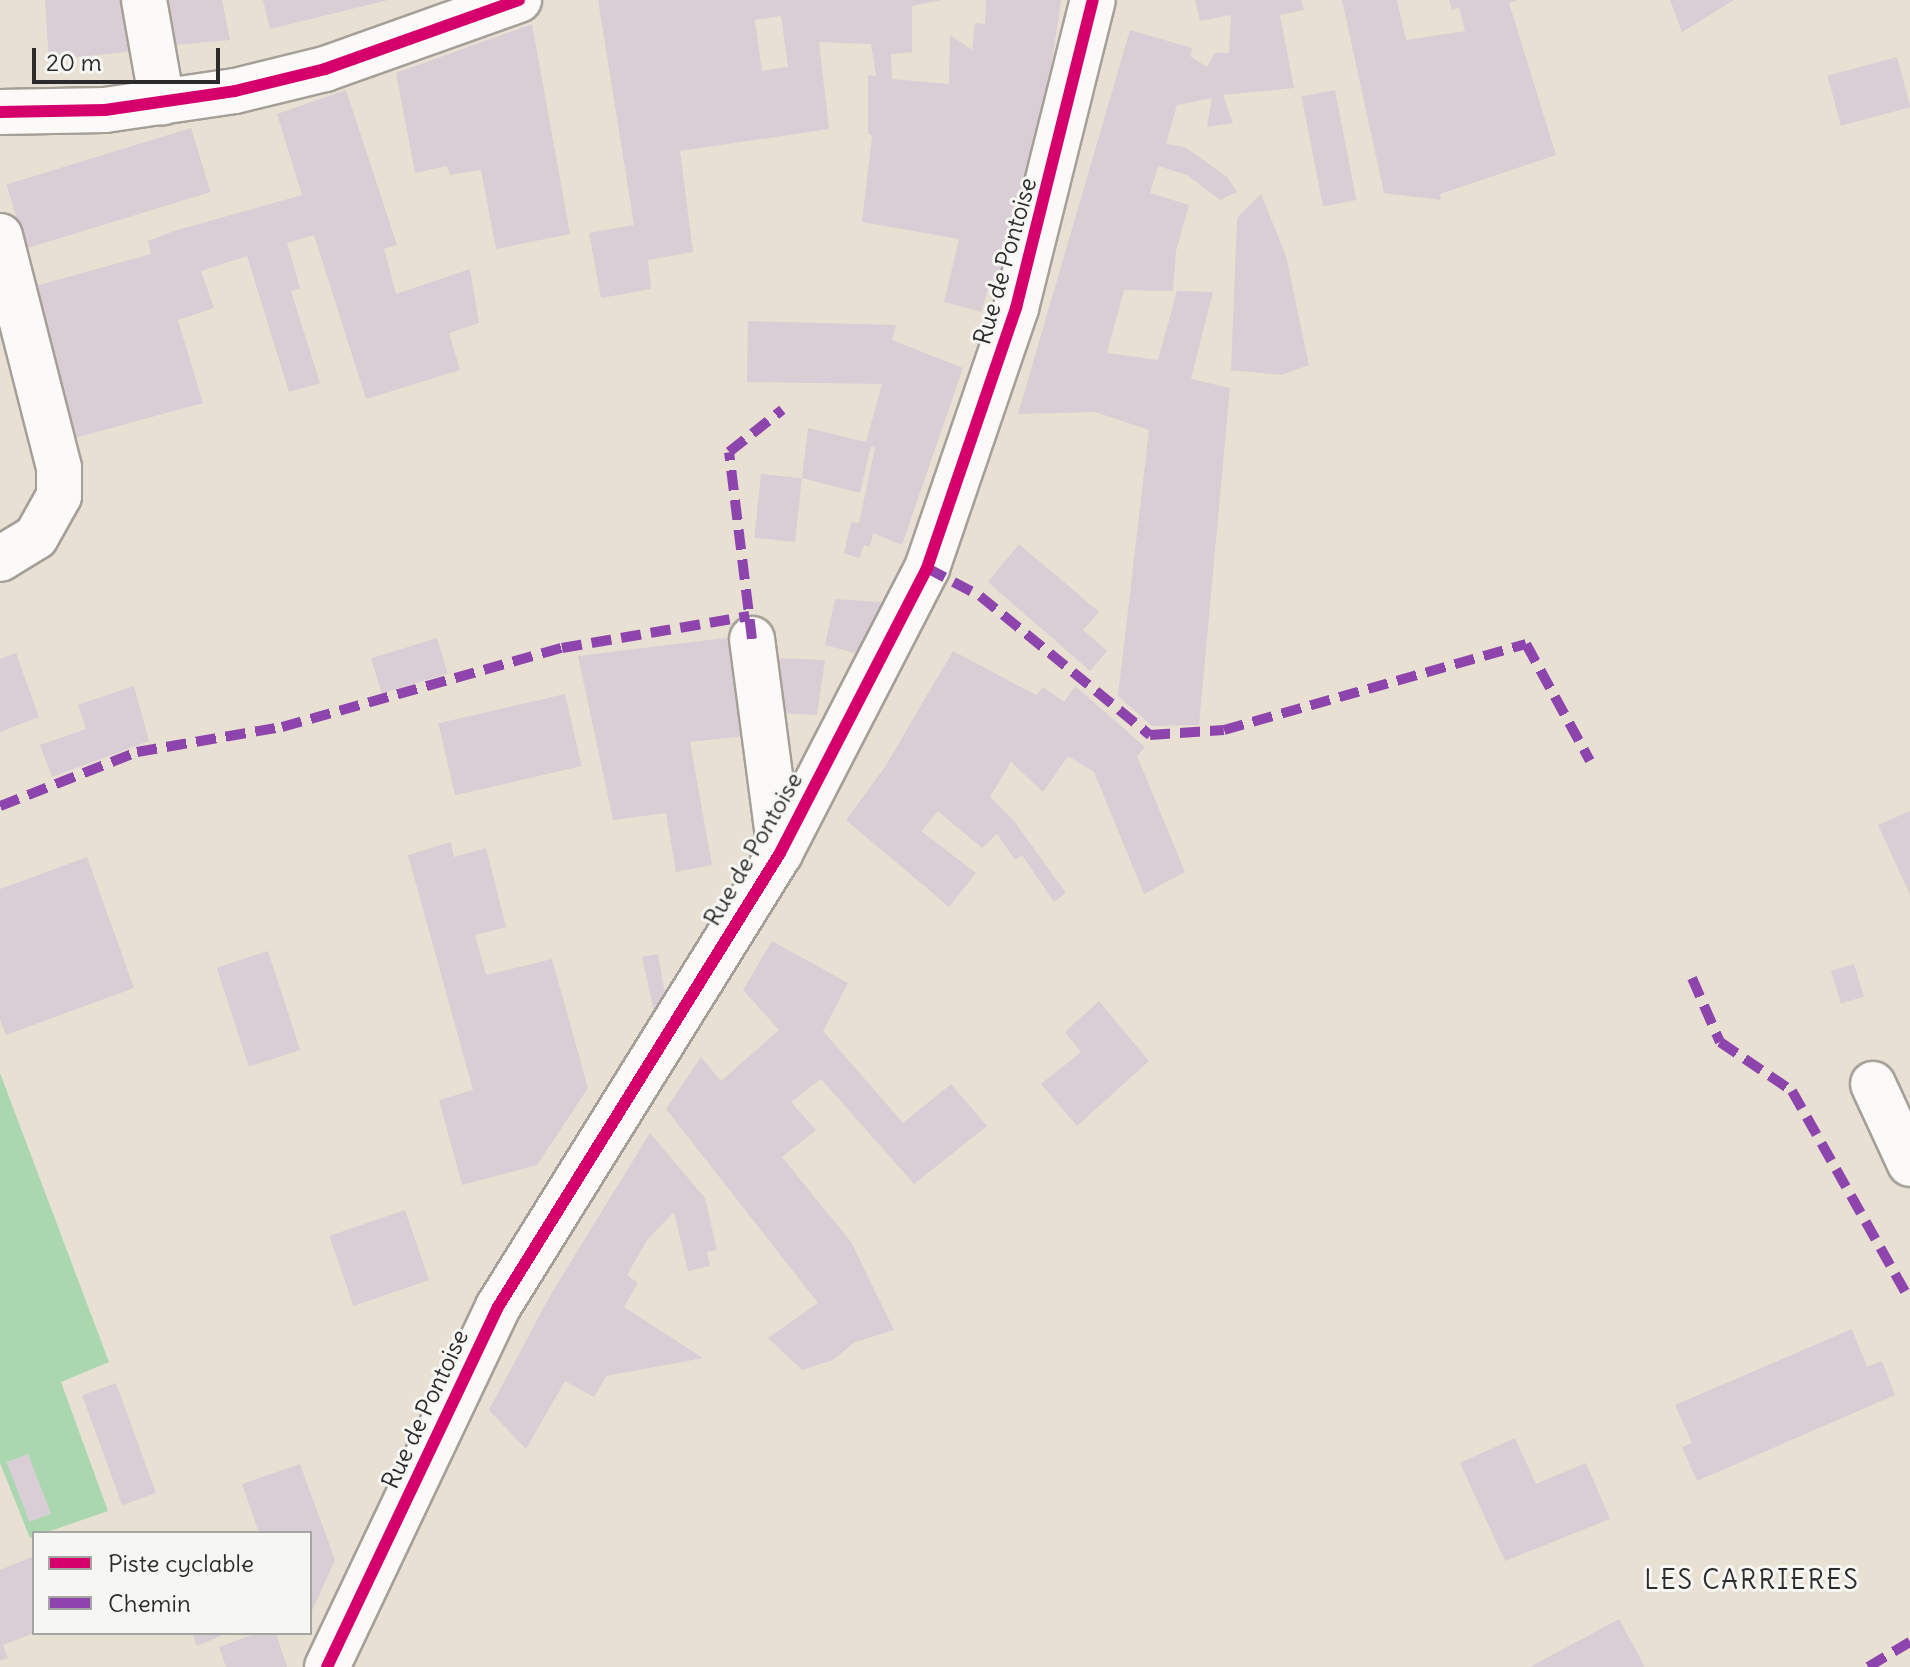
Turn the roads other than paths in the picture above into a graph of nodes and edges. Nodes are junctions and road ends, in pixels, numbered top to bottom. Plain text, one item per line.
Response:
1 (144, 0) edge
2 (519, 0) edge
3 (1093, 0) edge
4 (162, 102) junction
5 (0, 112) edge
6 (0, 236) edge
7 (0, 559) edge
8 (752, 639) dead end
9 (780, 853) junction
10 (1873, 1084) dead end
11 (1910, 1164) edge
12 (327, 1667) edge

1 - 4 street
2 - 4 street
3 - 9 street, Rue de Pontoise
4 - 5 street
6 - 7 street
8 - 9 street
9 - 12 street, Rue de Pontoise
10 - 11 street

